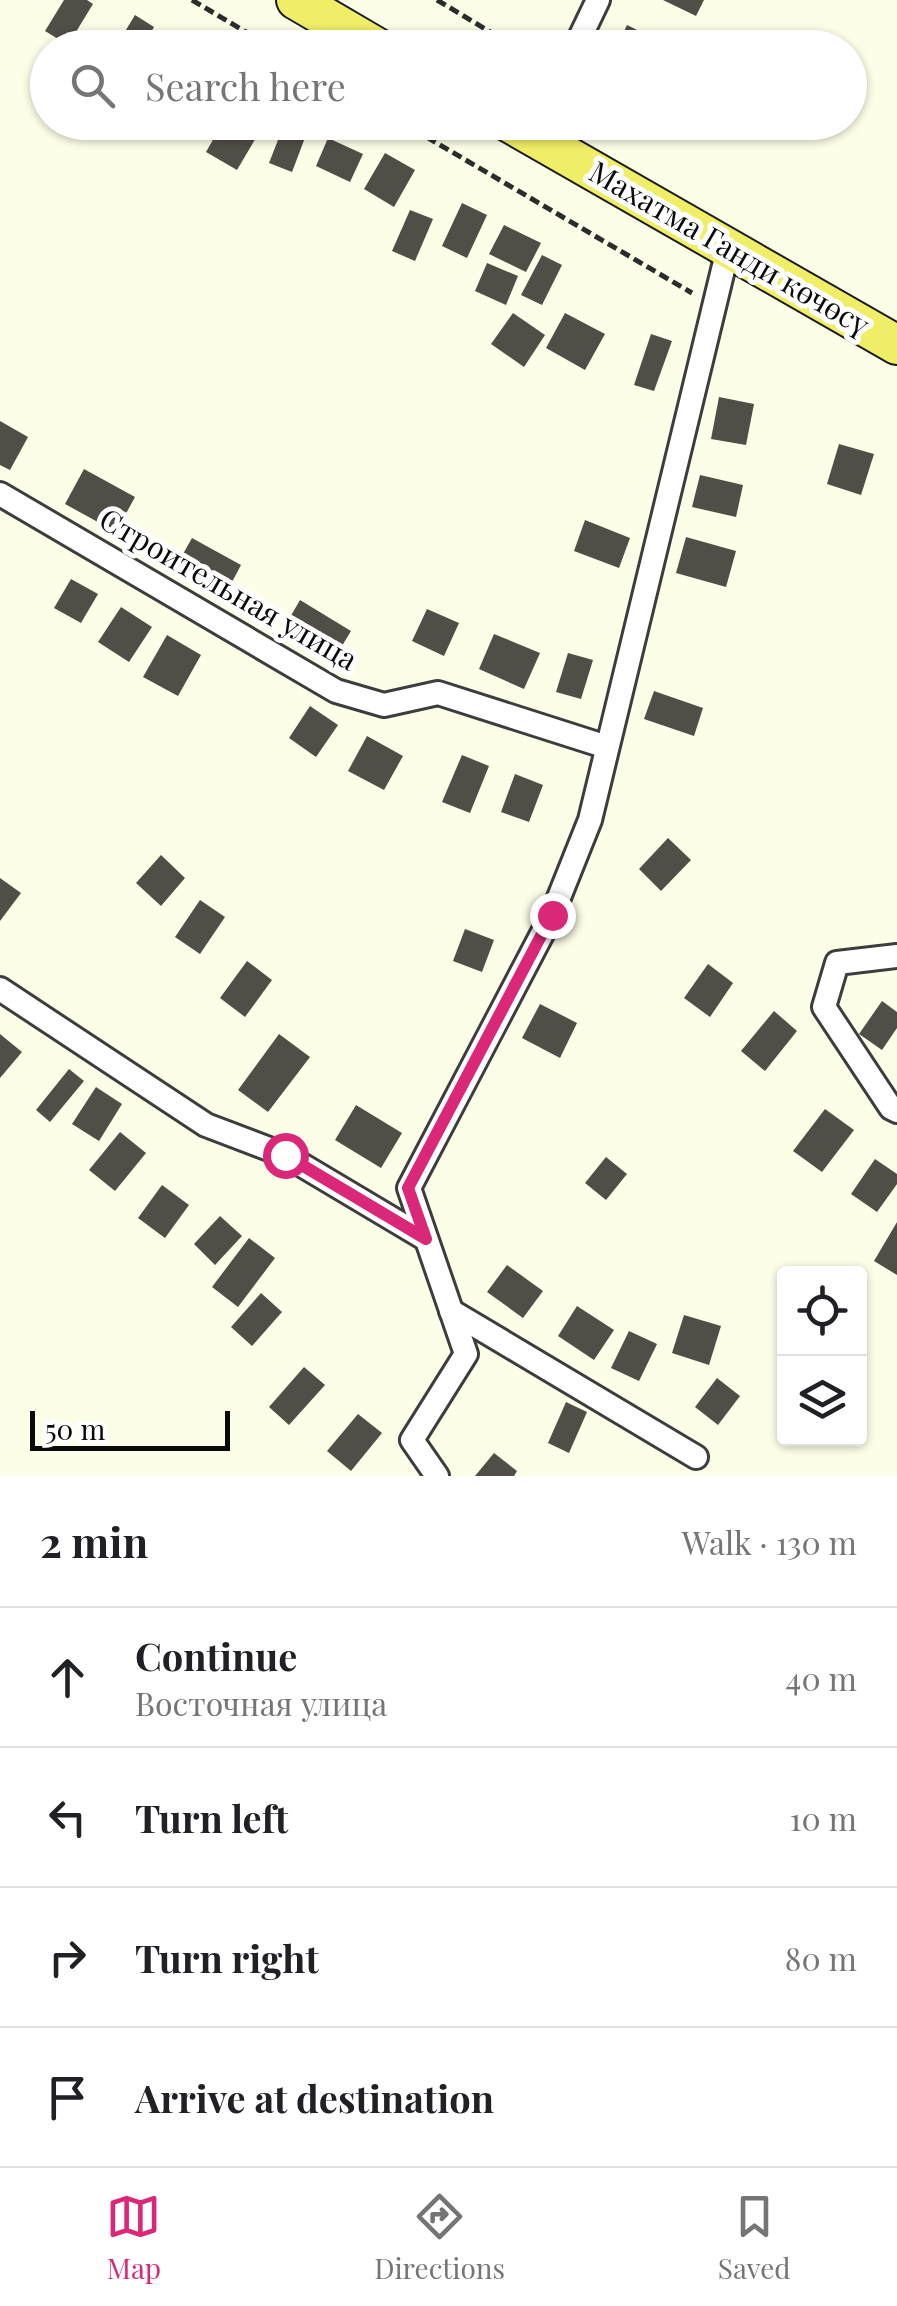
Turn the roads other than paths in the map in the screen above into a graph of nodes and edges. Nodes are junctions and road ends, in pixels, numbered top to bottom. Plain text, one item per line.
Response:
1 (296, 0) edge
2 (598, 0) edge
3 (347, 30) edge
4 (584, 30) edge
5 (548, 140) edge
6 (728, 249) junction
7 (897, 345) edge
8 (0, 494) edge
9 (607, 747) junction
10 (897, 956) edge
11 (0, 989) edge
12 (897, 1112) edge
13 (426, 1239) junction
14 (451, 1311) junction
15 (696, 1457) dead end
16 (437, 1476) edge

1 - 3 main road
2 - 4 street
5 - 6 main road, Махатма Ганди көчөсү
6 - 7 main road, Махатма Ганди көчөсү
6 - 9 street
8 - 9 street, Строительная улица
9 - 13 street
10 - 12 street
11 - 13 street
13 - 14 street
14 - 15 street
14 - 16 street

